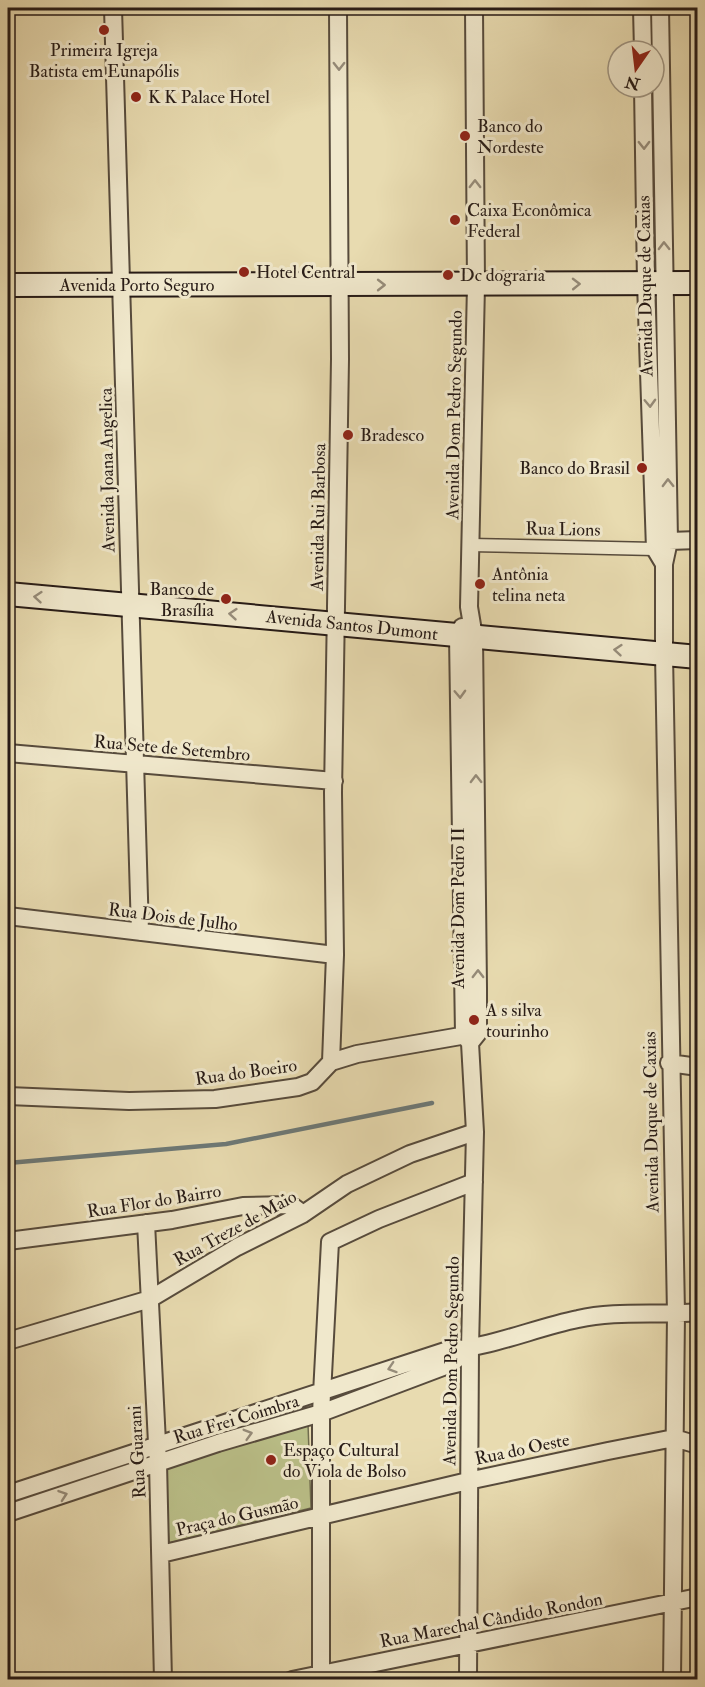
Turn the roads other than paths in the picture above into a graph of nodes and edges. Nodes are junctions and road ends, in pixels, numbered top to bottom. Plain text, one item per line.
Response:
1 (113, 8) edge
2 (338, 8) edge
3 (474, 8) edge
4 (642, 8) edge
5 (660, 8) edge
6 (643, 39) edge
7 (645, 99) edge
8 (655, 283) junction
9 (698, 283) edge
10 (8, 285) edge
11 (123, 285) junction
12 (340, 285) junction
13 (476, 285) junction
14 (698, 540) edge
15 (470, 545) junction
16 (662, 545) junction
17 (8, 594) edge
18 (130, 605) junction
19 (469, 607) joint
20 (335, 623) junction
21 (466, 637) junction
22 (664, 654) junction
23 (698, 657) edge
24 (8, 753) edge
25 (8, 760) edge
26 (133, 767) junction
27 (334, 787) junction
28 (8, 916) edge
29 (140, 933) junction
30 (335, 955) junction
31 (471, 1037) junction
32 (331, 1062) junction
33 (669, 1063) junction
34 (698, 1067) edge
35 (8, 1096) edge
36 (475, 1132) junction
37 (474, 1182) junction
38 (303, 1214) junction
39 (146, 1224) junction
40 (8, 1242) edge
41 (150, 1299) junction
42 (698, 1312) edge
43 (676, 1314) junction
44 (8, 1341) edge
45 (470, 1348) junction
46 (322, 1391) junction
47 (321, 1413) junction
48 (674, 1438) junction
49 (156, 1444) junction
50 (698, 1445) edge
51 (158, 1463) junction
52 (468, 1481) junction
53 (8, 1494) edge
54 (8, 1513) edge
55 (321, 1517) junction
56 (161, 1554) junction
57 (698, 1597) edge
58 (671, 1603) junction
59 (468, 1645) junction
60 (321, 1677) edge
61 (163, 1680) edge
62 (292, 1680) edge
63 (468, 1680) edge
64 (672, 1680) edge

1 - 11 street, Avenida Joana Angelica
2 -> 12 street, Avenida Rui Barbosa
13 -> 3 street, Avenida Dom Pedro Segundo
4 - 6 street
8 -> 5 street, Avenida Duque de Caxias
7 -> 8 street, Avenida Duque de Caxias
8 - 9 main road, Avenida Porto Seguro
13 -> 8 main road, Avenida Porto Seguro
8 - 16 street, Avenida Duque de Caxias
10 - 11 main road, Avenida Porto Seguro
11 - 12 main road, Avenida Porto Seguro
11 - 18 street, Avenida Joana Angelica
12 -> 13 main road, Avenida Porto Seguro
12 - 20 street, Avenida Rui Barbosa
13 - 15 street, Avenida Dom Pedro Segundo
14 - 16 street
15 - 16 street, Rua Lions
15 - 19 street, Avenida Dom Pedro Segundo
16 - 22 street, Avenida Duque de Caxias
18 -> 17 main road, Avenida Santos Dumont
20 -> 18 main road, Avenida Santos Dumont
18 - 26 street, Avenida Joana Angelica
19 - 21 street, Avenida Dom Pedro II
20 - 21 main road, Avenida Santos Dumont
20 - 27 street, Avenida Rui Barbosa
22 -> 21 main road, Avenida Santos Dumont
21 - 31 street, Avenida Dom Pedro II
22 - 23 main road, Avenida Santos Dumont
22 - 33 street, Avenida Duque de Caxias
24 - 26 street, Rua Sete de Setembro
25 - 26 street, Rua Sete de Setembro
26 - 27 street, Rua Sete de Setembro
26 - 29 street, Avenida Joana Angelica
27 - 30 street, Avenida Rui Barbosa
28 - 29 street, Rua Dois de Julho
29 - 30 street, Rua Dois de Julho
30 - 32 street, Avenida Rui Barbosa
31 - 32 street, Rua do Boeiro
31 - 36 street, Avenida Dom Pedro Segundo
32 - 35 street, Rua do Boeiro
33 - 34 street
33 - 43 street, Avenida Duque de Caxias
36 - 37 street, Avenida Dom Pedro Segundo
36 - 38 street, Rua Treze de Maio
37 - 45 street, Avenida Dom Pedro Segundo
37 - 46 street
38 - 39 street, Rua Flor do Bairro
38 - 41 street, Rua Treze de Maio
39 - 40 street, Rua Flor do Bairro
39 - 41 street, Rua Guarani
41 - 44 street, Rua Treze de Maio
41 - 49 street, Rua Guarani
42 - 43 street, Rua Frei Coimbra
43 - 45 street, Rua Frei Coimbra
43 - 48 street, Avenida Duque de Caxias
45 -> 46 street, Rua Frei Coimbra
45 - 47 street, Rua Frei Coimbra
45 - 52 street, Avenida Dom Pedro Segundo
46 - 47 street
46 - 49 street, Rua Frei Coimbra
51 -> 47 street, Rua Frei Coimbra
47 - 55 street
48 - 50 street, Rua do Oeste
48 - 52 street, Rua do Oeste
48 - 58 street, Avenida Duque de Caxias
49 - 51 street, Rua Guarani
49 - 53 street, Rua Frei Coimbra
54 -> 51 street, Rua Frei Coimbra
51 - 56 street, Rua Guarani
52 - 55 street, Rua do Oeste
52 - 59 street, Avenida Dom Pedro Segundo
55 - 56 street, Praça do Gusmão
55 - 60 street
56 - 61 street, Rua Guarani
57 - 58 street, Rua Marechal Cândido Rondon
58 - 59 street, Rua Marechal Cândido Rondon
58 - 64 street, Avenida Duque de Caxias
59 - 60 street, Rua Marechal Cândido Rondon
59 - 63 street, Avenida Dom Pedro Segundo
60 - 62 street, Rua Marechal Cândido Rondon

